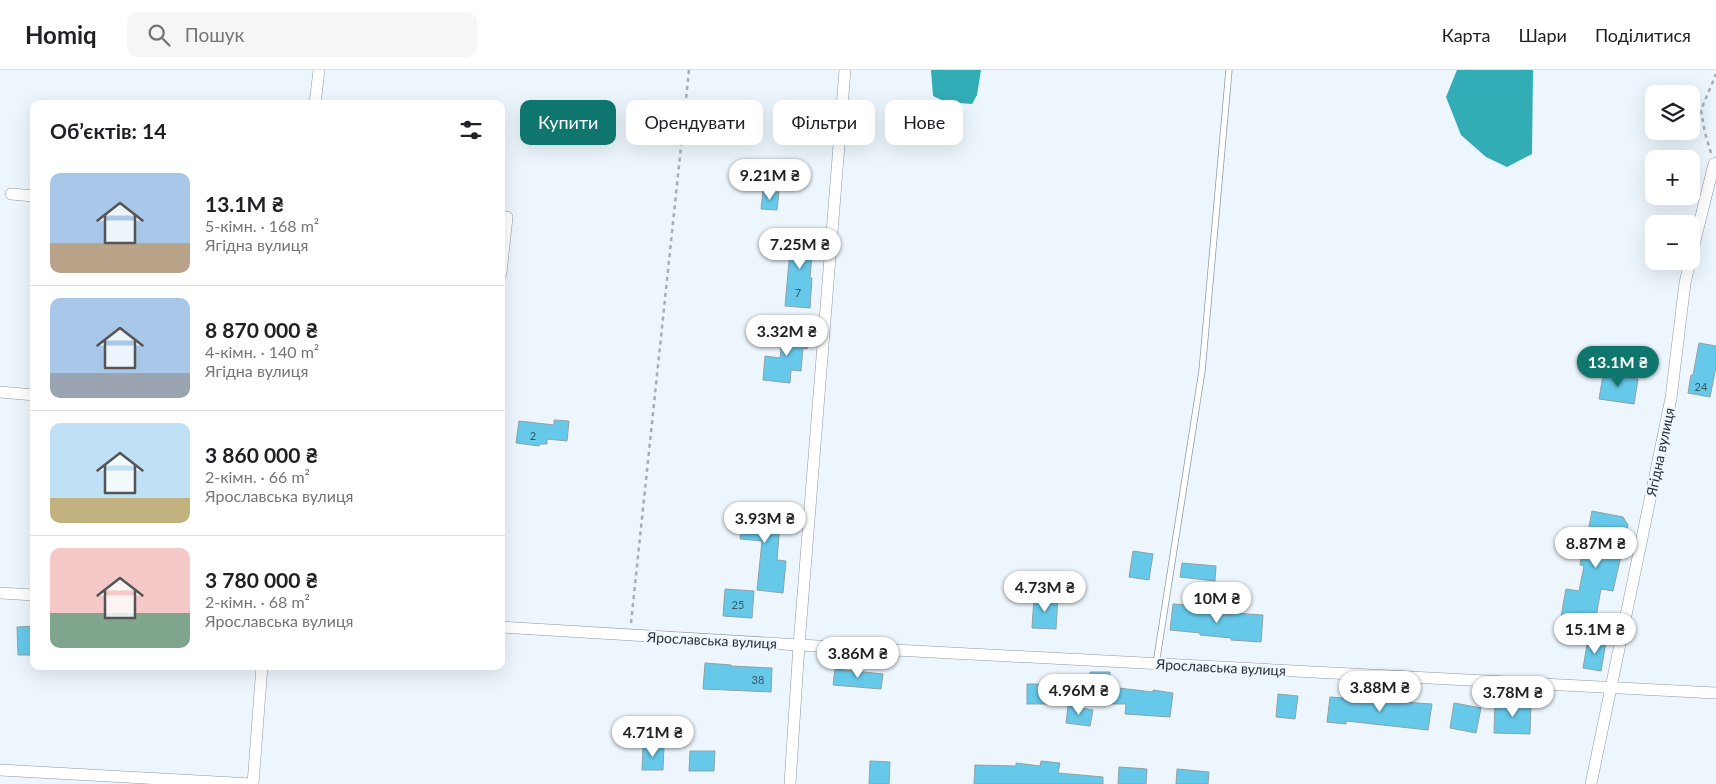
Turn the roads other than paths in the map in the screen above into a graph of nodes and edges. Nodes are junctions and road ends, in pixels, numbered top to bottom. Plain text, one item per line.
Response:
1 (319, 70) edge
2 (845, 70) edge
3 (1229, 70) edge
4 (315, 100) edge
5 (1715, 163) edge
6 (11, 194) dead end
7 (30, 196) edge
8 (507, 216) dead end
9 (1700, 222) edge
10 (505, 235) edge
11 (1688, 270) edge
12 (0, 392) edge
13 (30, 395) edge
14 (0, 593) edge
15 (30, 595) edge
16 (505, 627) edge
17 (799, 645) junction
18 (1156, 664) junction
19 (262, 670) edge
20 (1612, 686) junction
21 (1716, 693) edge
22 (0, 770) edge
23 (253, 784) edge
24 (790, 784) edge
25 (1591, 784) edge

1 - 4 street
2 - 17 street
3 - 18 lane
5 - 9 street
6 - 7 street
8 - 10 street
11 - 20 street, Ягідна вулиця
12 - 13 street
14 - 15 street
16 - 17 street, Ярославська вулиця
17 - 18 street, Ярославська вулиця
17 - 24 street
18 - 20 street, Ярославська вулиця
19 - 23 street
20 - 21 street
20 - 25 street, Ягідна вулиця
22 - 23 street

